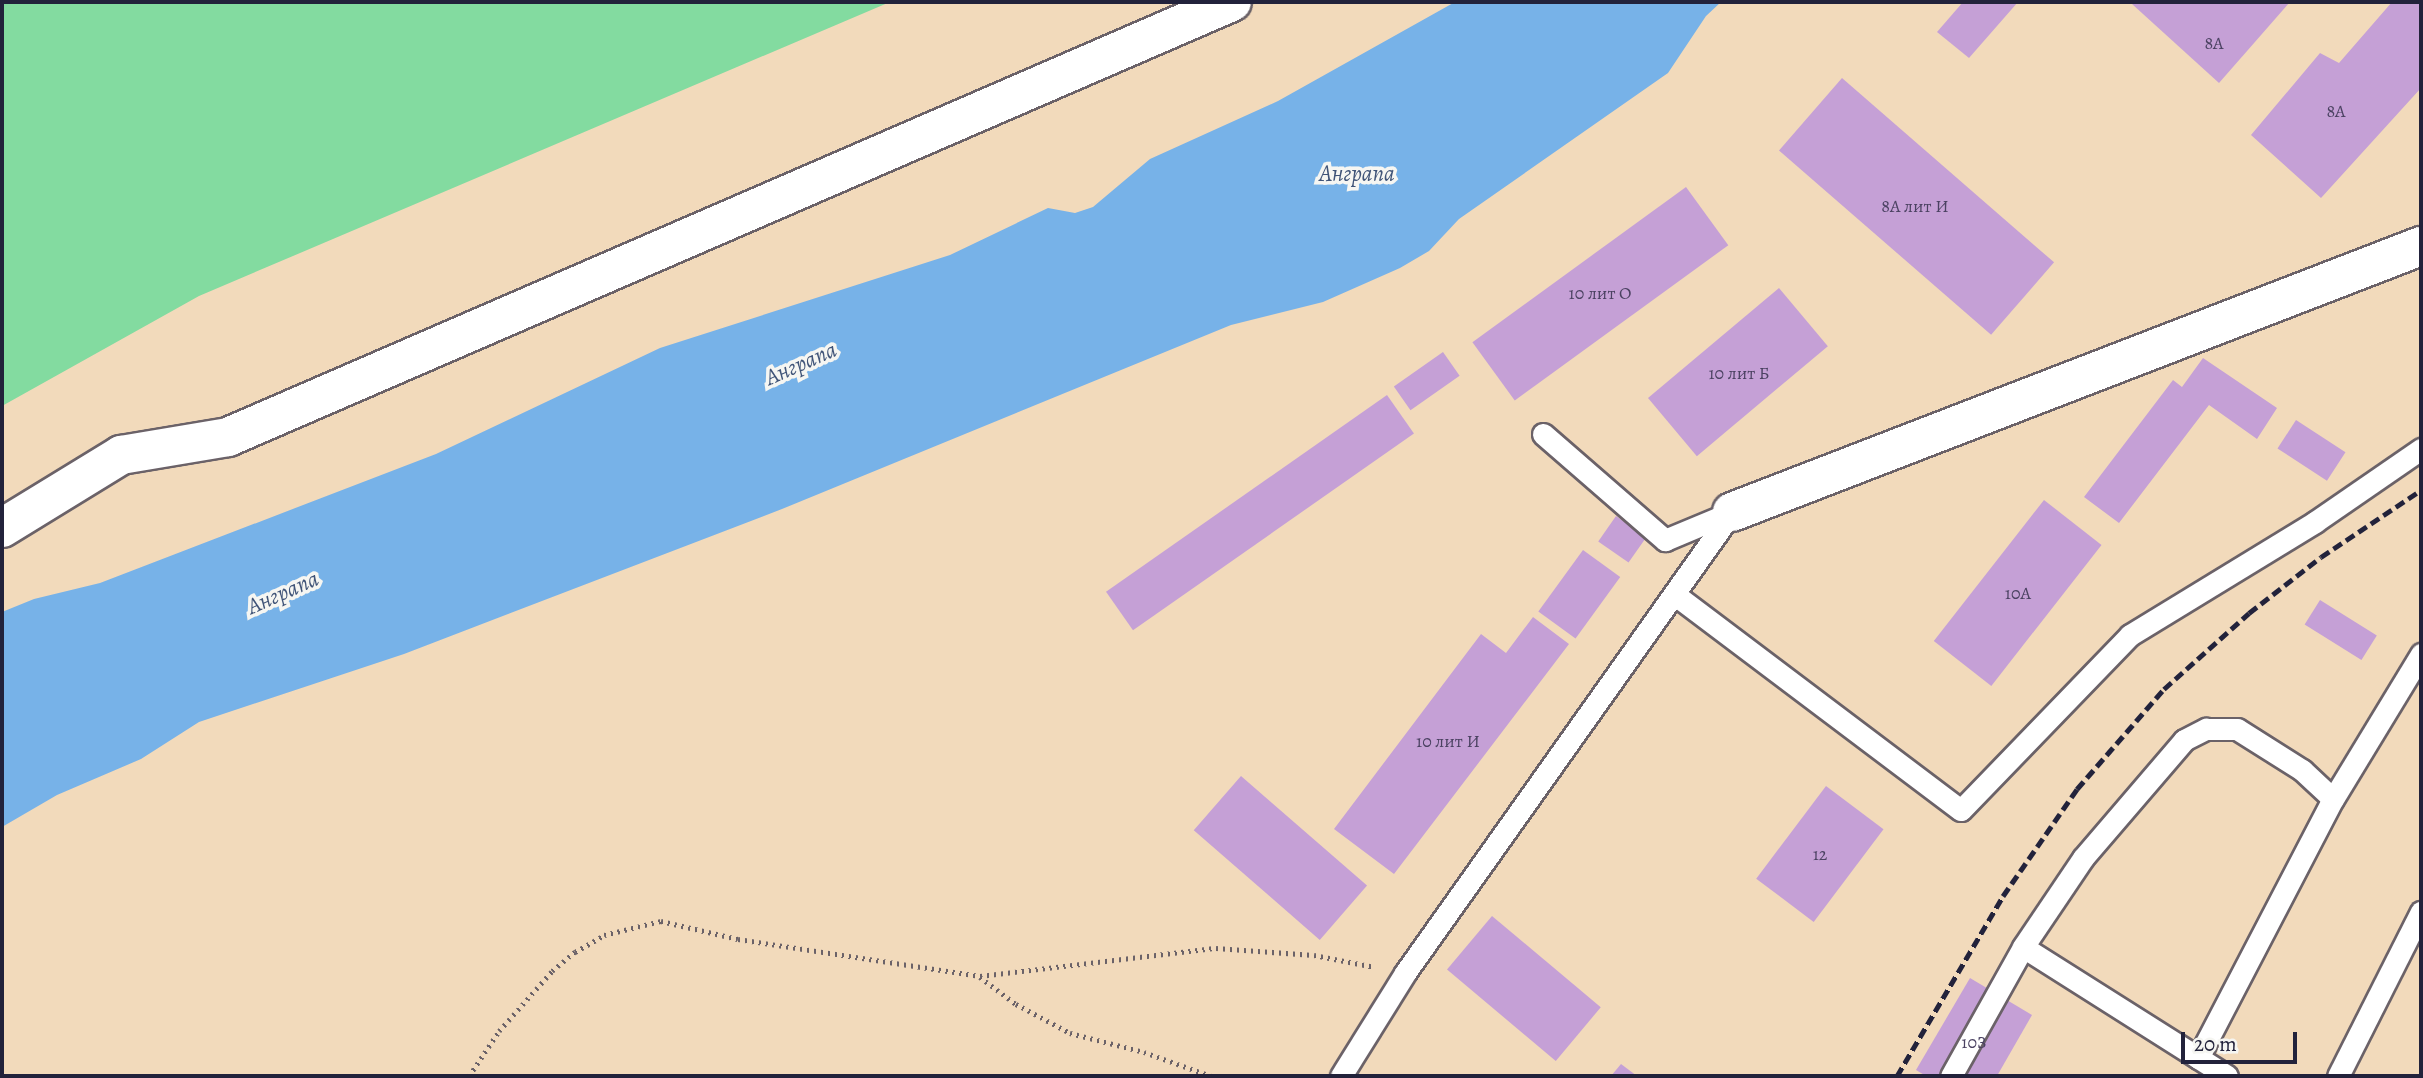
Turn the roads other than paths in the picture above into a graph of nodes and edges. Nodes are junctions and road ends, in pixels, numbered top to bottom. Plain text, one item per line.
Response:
1 (1232, 2) edge
2 (2421, 246) edge
3 (1543, 433) dead end
4 (2421, 449) edge
5 (1732, 512) junction
6 (2, 528) edge
7 (1674, 594) junction
8 (2421, 654) edge
9 (2333, 799) junction
10 (2421, 912) edge
11 (2023, 947) junction
12 (2198, 1058) junction
13 (1341, 1076) edge
14 (1951, 1076) edge
15 (2227, 1076) edge
16 (2338, 1076) edge

1 - 6 street
2 - 5 street
3 - 5 lane
4 - 7 lane
5 - 7 lane
7 - 13 lane
8 - 9 lane
9 - 11 lane
9 - 12 lane
10 - 16 lane
11 - 12 lane
11 - 14 lane
12 - 15 lane

